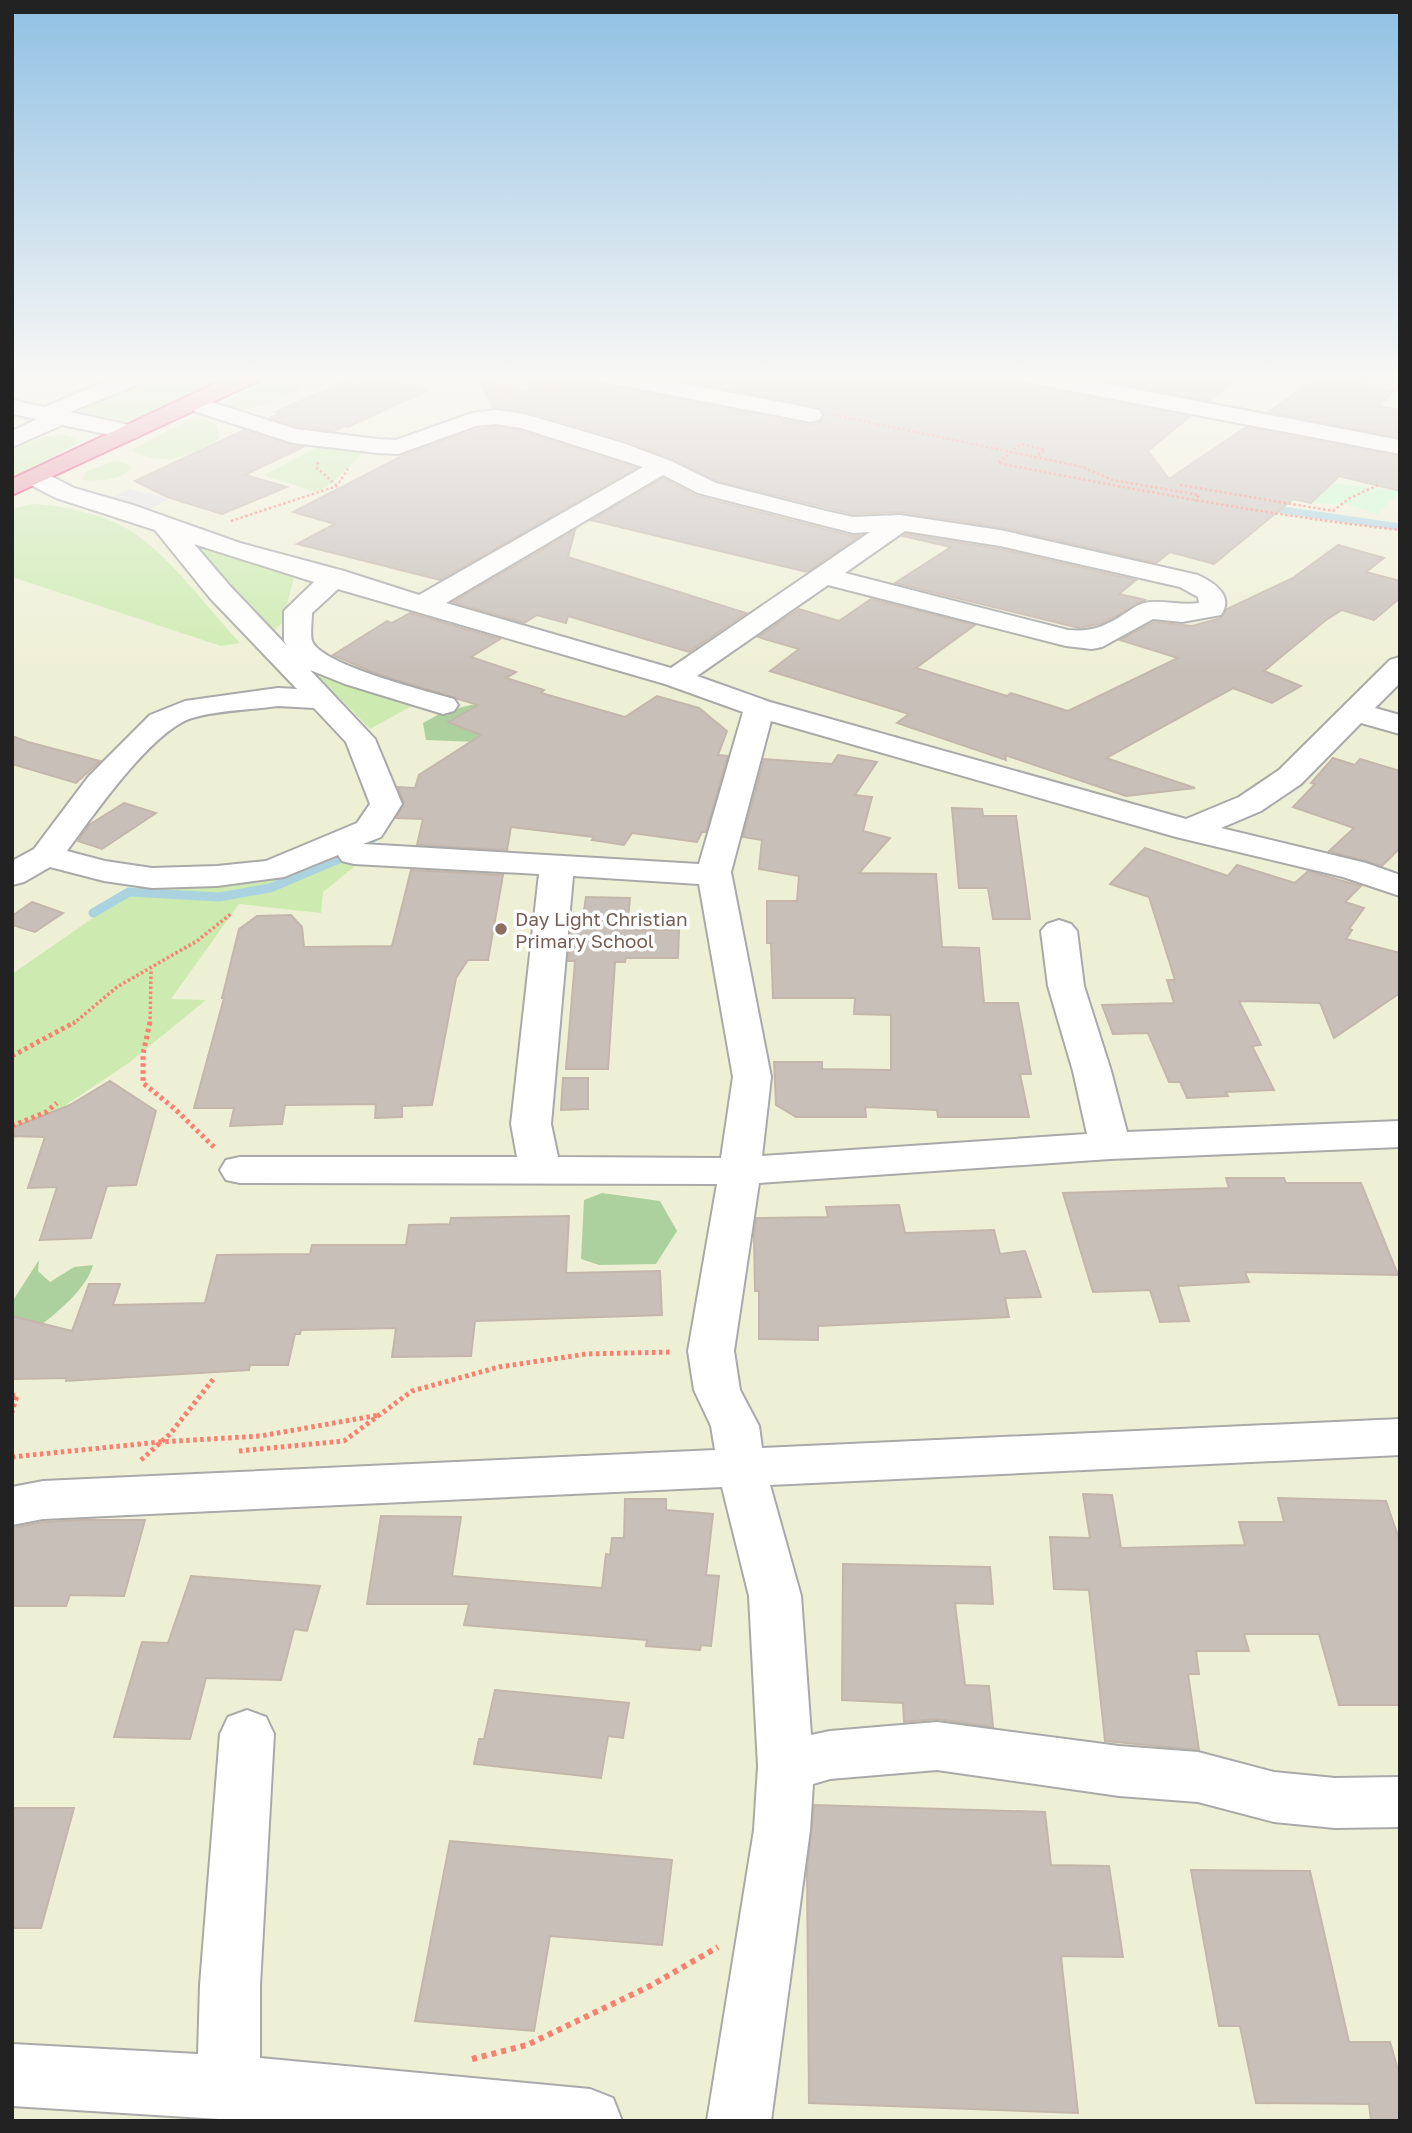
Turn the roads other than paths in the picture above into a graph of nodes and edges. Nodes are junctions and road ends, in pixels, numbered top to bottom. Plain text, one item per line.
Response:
1 (42, 475) edge
2 (648, 475) edge
3 (680, 475) edge
4 (24, 483) edge
5 (900, 523) junction
6 (164, 526) junction
7 (823, 576) junction
8 (335, 577) junction
9 (424, 604) junction
10 (1400, 666) edge
11 (675, 678) junction
12 (278, 697) junction
13 (321, 700) junction
14 (443, 705) dead end
15 (759, 708) junction
16 (1354, 711) junction
17 (1400, 725) edge
18 (376, 779) junction
19 (1188, 830) junction
20 (354, 854) dead end
21 (46, 856) junction
22 (557, 866) junction
23 (714, 872) junction
24 (12, 875) edge
25 (1400, 886) edge
26 (1059, 931) dead end
27 (1400, 1135) edge
28 (1110, 1146) junction
29 (240, 1170) road end
30 (540, 1170) junction
31 (740, 1171) junction
32 (1400, 1437) edge
33 (741, 1467) junction
34 (12, 1506) edge
35 (247, 1734) dead end
36 (786, 1766) junction
37 (1400, 1802) edge
38 (14, 2078) edge
39 (228, 2087) junction
40 (590, 2121) edge
41 (738, 2121) edge

1 - 4 highway
2 - 9 street
3 - 5 street
4 - 6 street
5 - 7 street
5 - 7 street
6 - 8 street
6 - 13 street
7 - 11 street
8 - 9 street
8 - 14 street
9 - 11 street
10 - 16 street
11 - 15 street
12 - 13 street
12 - 18 street
12 - 21 street
13 - 18 street
15 - 19 street
15 - 23 street
16 - 17 street
16 - 19 street
18 - 21 street
19 - 25 street
20 - 22 street
21 - 24 street
22 - 23 street
22 - 30 street
23 - 31 street
26 - 28 street
27 - 28 street
28 - 31 street
29 - 30 street
30 - 31 street
31 - 33 street
32 - 33 street
33 - 34 street
33 - 36 street
35 - 39 street
36 - 37 street
36 - 41 street
38 - 39 street
39 - 40 street

